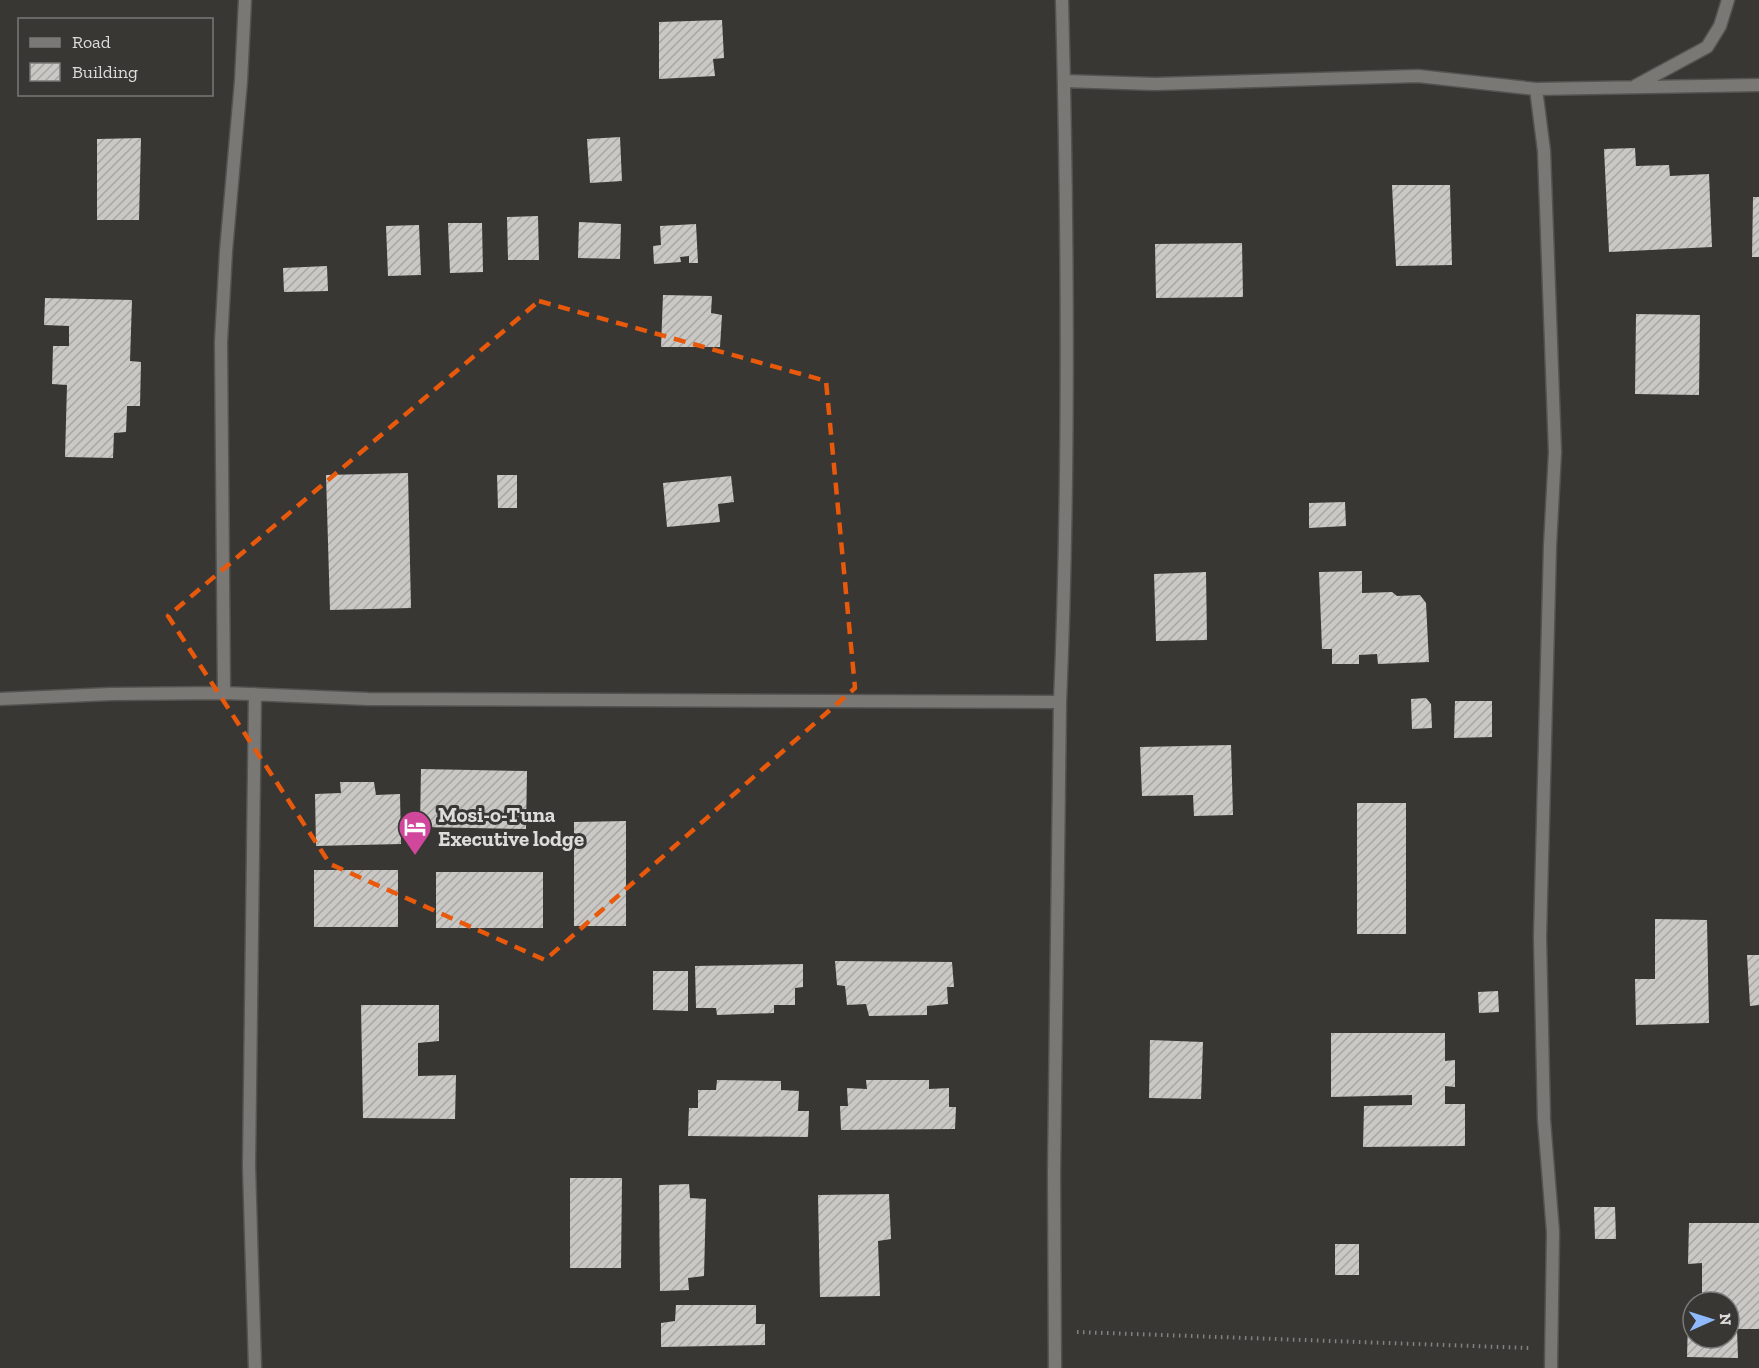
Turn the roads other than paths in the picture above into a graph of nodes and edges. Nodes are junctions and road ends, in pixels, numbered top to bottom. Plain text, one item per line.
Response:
1 (245, 0) edge
2 (1062, 0) edge
3 (1728, 0) edge
4 (1064, 81) junction
5 (1759, 85) edge
6 (1631, 88) junction
7 (1536, 89) junction
8 (224, 693) junction
9 (255, 694) junction
10 (0, 699) edge
11 (1060, 702) junction
12 (255, 1368) edge
13 (1056, 1368) edge
14 (1551, 1368) edge

1 - 8 street
2 - 4 street
3 - 6 street
4 - 7 street
4 - 11 street
5 - 6 street
6 - 7 street
7 - 14 street
8 - 9 street
8 - 10 street
9 - 11 street
9 - 12 street
11 - 13 street

